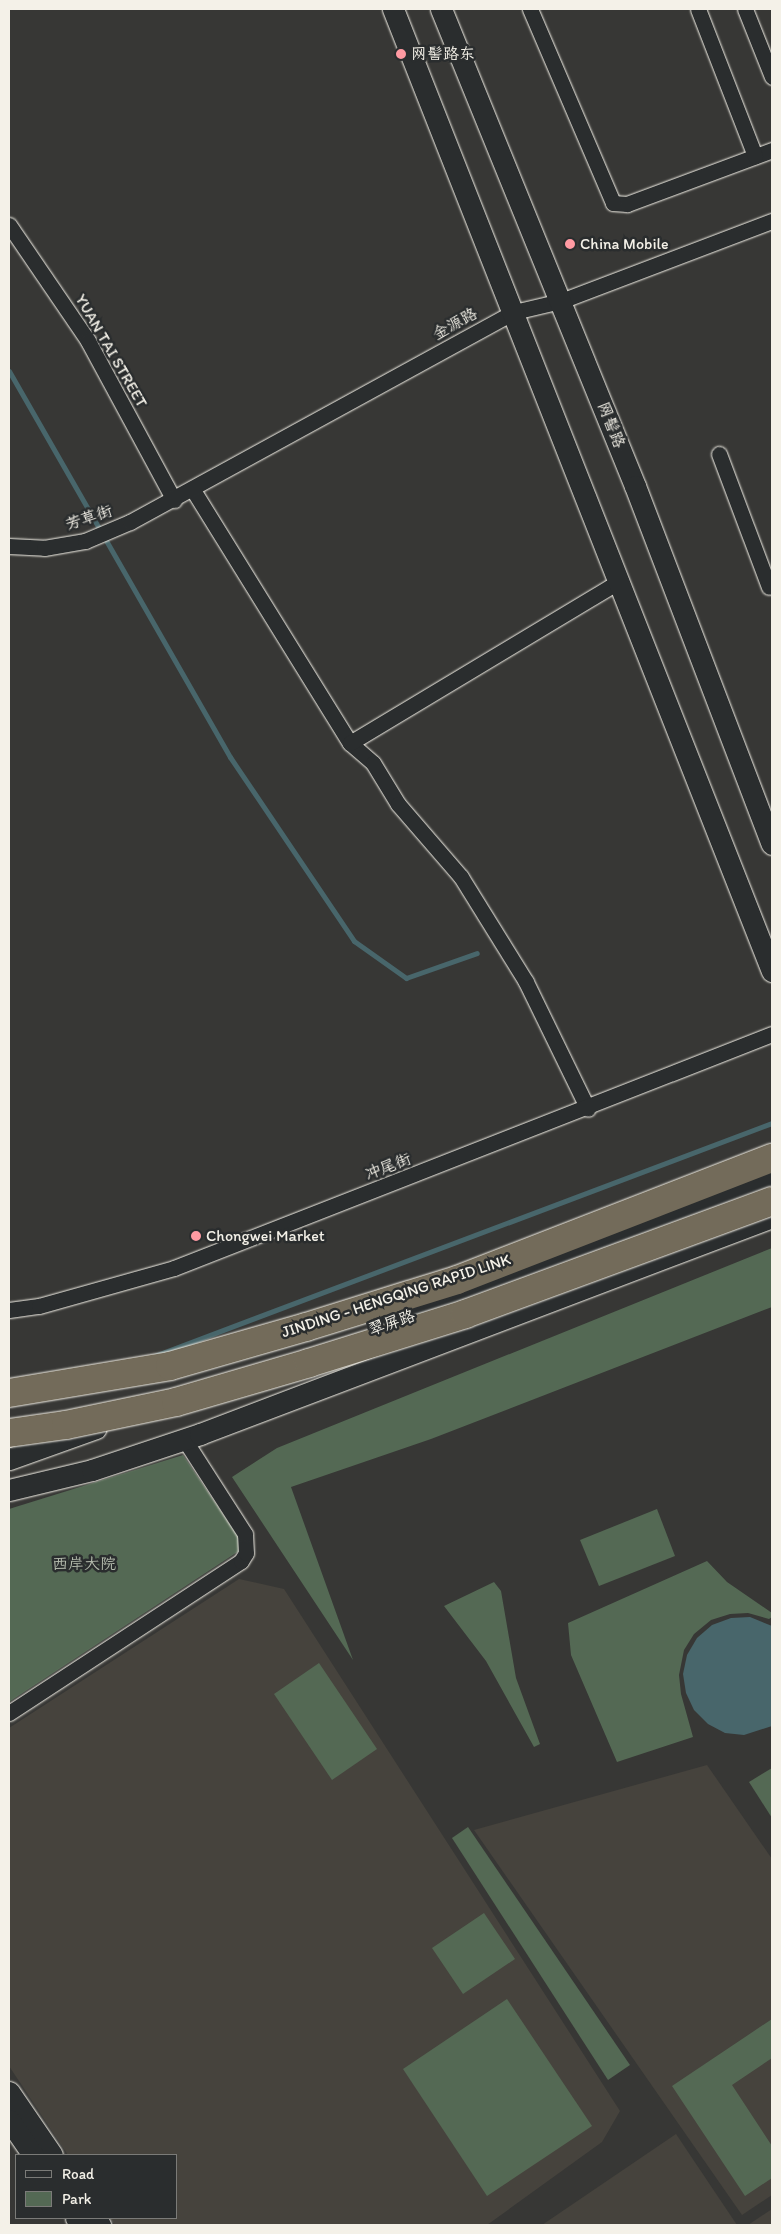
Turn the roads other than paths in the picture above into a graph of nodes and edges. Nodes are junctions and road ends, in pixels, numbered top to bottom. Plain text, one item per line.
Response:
1 (393, 9) edge
2 (441, 9) edge
3 (530, 9) edge
4 (698, 9) edge
5 (745, 9) edge
6 (772, 77) edge
7 (772, 150) edge
8 (755, 156) junction
9 (772, 221) edge
10 (9, 225) edge
11 (561, 301) junction
12 (514, 312) junction
13 (719, 454) dead end
14 (193, 490) junction
15 (174, 500) junction
16 (9, 546) edge
17 (620, 581) junction
18 (769, 587) dead end
19 (350, 743) junction
20 (772, 844) edge
21 (772, 971) edge
22 (772, 1034) edge
23 (588, 1109) junction
24 (772, 1158) edge
25 (772, 1181) edge
26 (772, 1200) edge
27 (772, 1217) edge
28 (9, 1310) edge
29 (9, 1393) edge
30 (9, 1433) edge
31 (184, 1439) junction
32 (9, 1460) edge
33 (9, 1490) edge
34 (9, 1713) edge
35 (9, 2092) edge
36 (9, 2120) edge
37 (32, 2154) edge
38 (51, 2154) edge

1 - 12 main road
2 - 11 main road, 网髻路
3 - 8 street
4 - 8 street
5 - 6 street
7 - 8 street
9 - 11 street, 金源路
10 - 15 street, YUAN TAI STREET
11 - 12 street, 金源路
11 - 20 main road, 网髻路
12 - 14 street, 金源路
12 - 17 main road
13 - 18 street
14 - 15 street, 金源路
14 - 19 street
15 - 16 street, 芳草街
17 - 19 street
17 - 21 main road
19 - 23 street
22 - 23 street, 冲尾街
23 - 28 street, 冲尾街
24 - 29 highway, JINDING - HENGQING RAPID LINK
25 - 32 main road, 翠屏路
26 - 30 highway, bridge
27 - 31 main road
31 - 33 main road
31 - 34 street
35 - 38 main road
36 - 37 main road

